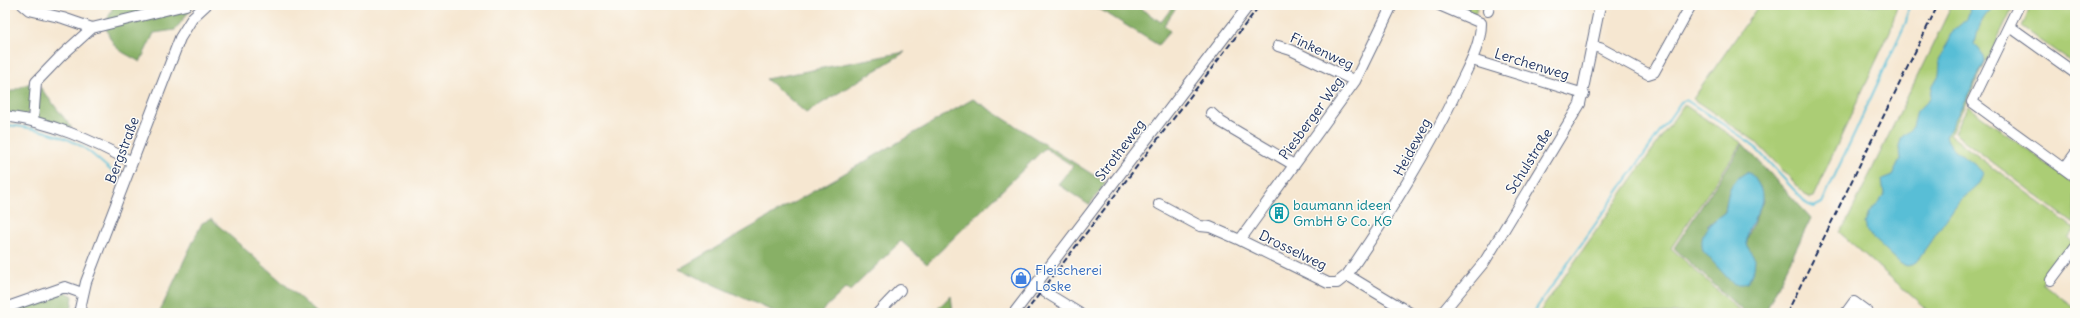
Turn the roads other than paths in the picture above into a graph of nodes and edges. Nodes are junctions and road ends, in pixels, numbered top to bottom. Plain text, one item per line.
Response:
1 (23, 5) edge
2 (186, 5) edge
3 (205, 5) edge
4 (1249, 5) edge
5 (1392, 5) edge
6 (1439, 5) edge
7 (1600, 5) edge
8 (1692, 5) edge
9 (2019, 5) edge
10 (2008, 26) junction
11 (92, 28) junction
12 (1278, 46) dead end
13 (1592, 46) junction
14 (1472, 60) junction
15 (2075, 73) edge
16 (1355, 81) junction
17 (1584, 94) junction
18 (1211, 113) dead end
19 (5, 116) edge
20 (33, 121) junction
21 (2075, 154) edge
22 (132, 162) junction
23 (1294, 165) junction
24 (2064, 169) junction
25 (2075, 177) edge
26 (1159, 204) dead end
27 (1240, 240) junction
28 (2075, 248) edge
29 (1347, 275) junction
30 (2051, 280) dead end
31 (1035, 286) junction
32 (900, 290) dead end
33 (82, 293) junction
34 (5, 308) edge
35 (79, 313) edge
36 (878, 313) edge
37 (1014, 313) edge
38 (1079, 313) edge
39 (1410, 313) edge
40 (1442, 313) edge
41 (1846, 313) edge
42 (1870, 313) edge

1 - 11 street
2 - 11 street
3 - 22 street, Bergstraße
4 - 31 street, Strotheweg
5 - 16 street, Piesberger Weg
6 - 14 street, Heideweg
7 - 13 street, Schulstraße
8 - 13 street
9 - 10 street
10 - 15 street
10 - 24 street
11 - 20 street
12 - 16 street, Finkenweg
13 - 17 street, Schulstraße
14 - 17 street, Lerchenweg
14 - 29 street, Heideweg
16 - 23 street, Piesberger Weg
17 - 40 street, Schulstraße
18 - 23 street
19 - 20 street
20 - 22 street
21 - 24 street
22 - 33 street, Bergstraße
23 - 27 street, Piesberger Weg
24 - 25 street
26 - 27 street, Drosselweg
27 - 29 street, Drosselweg
28 - 30 street
29 - 39 street
31 - 37 street, Strotheweg
31 - 38 street
32 - 36 street
33 - 34 street
33 - 35 street, Bergstraße
41 - 42 street

